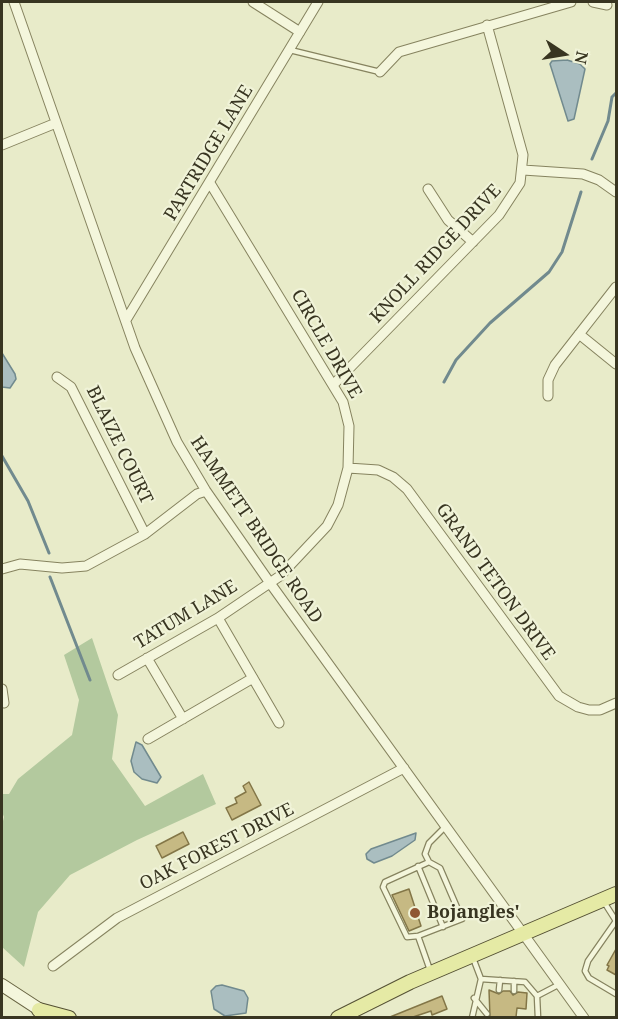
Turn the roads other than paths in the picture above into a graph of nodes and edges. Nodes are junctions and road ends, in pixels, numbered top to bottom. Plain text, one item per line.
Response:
1 (14, 2) edge
2 (253, 2) edge
3 (318, 2) edge
4 (570, 2) edge
5 (593, 2) edge
6 (607, 5) dead end
7 (487, 25) junction
8 (300, 32) junction
9 (290, 50) junction
10 (380, 72) joint
11 (56, 123) junction
12 (2, 145) edge
13 (523, 170) junction
14 (210, 183) junction
15 (428, 189) dead end
16 (616, 192) edge
17 (473, 242) junction
18 (616, 287) edge
19 (126, 320) junction
20 (579, 334) junction
21 (616, 364) edge
22 (57, 377) dead end
23 (333, 385) junction
24 (548, 396) dead end
25 (348, 468) junction
26 (206, 491) junction
27 (144, 534) junction
28 (2, 569) edge
29 (270, 583) junction
30 (218, 618) junction
31 (147, 658) junction
32 (118, 675) dead end
33 (253, 678) junction
34 (2, 689) edge
35 (4, 703) dead end
36 (616, 703) edge
37 (183, 718) junction
38 (279, 723) dead end
39 (148, 740) dead end
40 (404, 768) junction
41 (446, 826) junction
42 (429, 862) junction
43 (418, 866) junction
44 (616, 894) edge
45 (603, 900) junction
46 (443, 927) junction
47 (609, 931) junction
48 (524, 933) junction
49 (616, 934) edge
50 (418, 936) junction
51 (472, 956) junction
52 (53, 966) dead end
53 (432, 973) junction
54 (481, 979) junction
55 (500, 980) junction
56 (514, 981) junction
57 (560, 984) junction
58 (2, 985) edge
59 (499, 990) dead end
60 (514, 992) dead end
61 (616, 994) edge
62 (537, 996) junction
63 (474, 998) junction
64 (45, 1014) edge
65 (487, 1014) dead end
66 (579, 1016) edge
67 (69, 1017) edge
68 (338, 1017) edge
69 (472, 1017) edge
70 (538, 1017) edge

1 - 11 street, HAMMETT BRIDGE ROAD
2 - 8 street
3 - 8 street, PARTRIDGE LANE
4 - 7 street
5 - 6 street
7 - 10 street
7 - 13 street, KNOLL RIDGE DRIVE
8 - 9 street, PARTRIDGE LANE
9 - 10 lane
9 - 14 street, PARTRIDGE LANE
11 - 12 street
11 - 19 street, HAMMETT BRIDGE ROAD
13 - 16 street
13 - 17 street, KNOLL RIDGE DRIVE
14 - 19 street, PARTRIDGE LANE
14 - 23 street, CIRCLE DRIVE
15 - 17 street
17 - 23 street, KNOLL RIDGE DRIVE
18 - 20 street
19 - 26 street, HAMMETT BRIDGE ROAD
20 - 21 street
20 - 24 street
22 - 27 street, BLAIZE COURT
23 - 25 street, CIRCLE DRIVE
25 - 29 street, CIRCLE DRIVE
25 - 36 street, GRAND TETON DRIVE
26 - 27 street
26 - 29 street, HAMMETT BRIDGE ROAD
27 - 28 street
29 - 30 street, TATUM LANE
29 - 40 street, HAMMETT BRIDGE ROAD
30 - 31 street, TATUM LANE
30 - 33 street
31 - 32 street, TATUM LANE
31 - 37 street
33 - 37 street
33 - 38 street
34 - 35 street
37 - 39 street
40 - 41 street, HAMMETT BRIDGE ROAD
40 - 52 street, OAK FOREST DRIVE
41 - 42 lane
41 - 48 street, HAMMETT BRIDGE ROAD
42 - 43 lane
42 - 46 lane
43 - 46 lane
43 - 50 lane
44 - 45 main road
45 - 47 lane
45 - 48 main road
46 - 50 lane
47 - 49 lane
47 - 61 lane
48 - 51 main road
48 - 57 street, HAMMETT BRIDGE ROAD
50 - 53 lane
51 - 53 main road
51 - 54 lane
53 - 68 main road
54 - 55 lane
54 - 63 lane
55 - 56 lane
55 - 59 lane
56 - 60 lane
56 - 62 lane
57 - 62 lane
57 - 66 street, HAMMETT BRIDGE ROAD
58 - 64 main road
62 - 70 lane
63 - 65 lane
63 - 69 lane
64 - 67 main road

